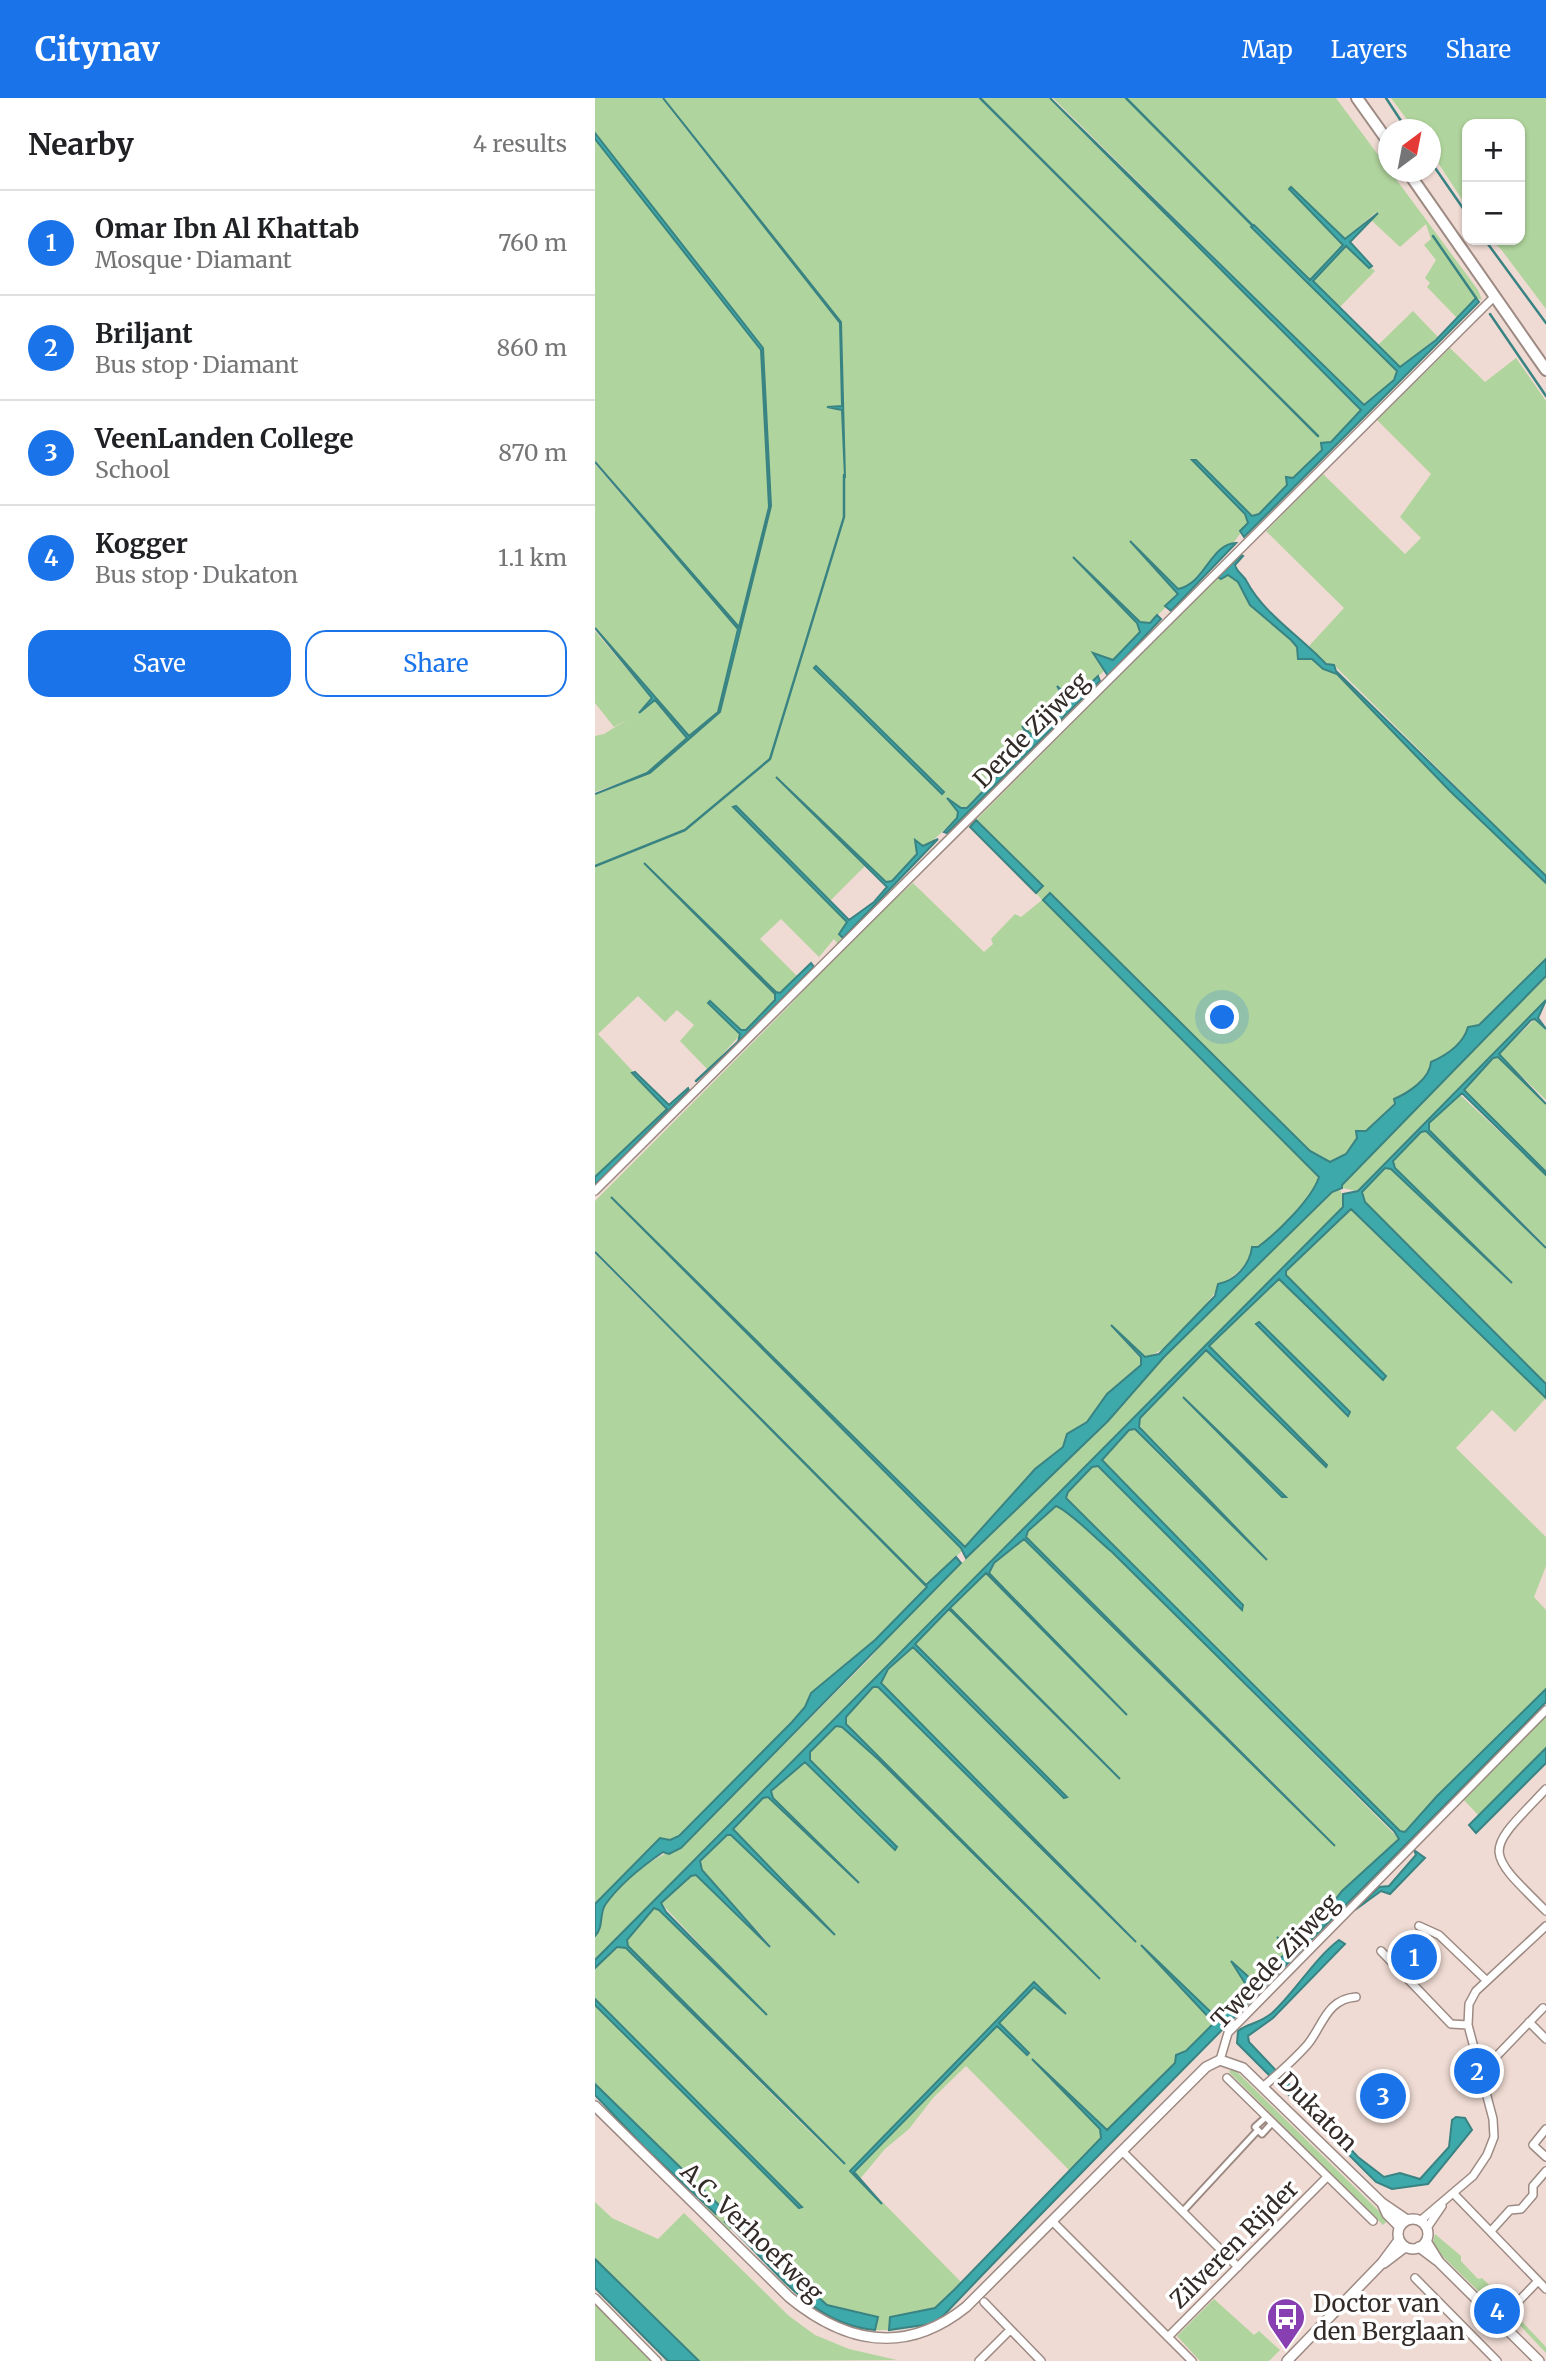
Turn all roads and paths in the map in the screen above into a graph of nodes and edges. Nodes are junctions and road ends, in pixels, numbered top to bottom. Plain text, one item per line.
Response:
1 (1357, 98) edge
2 (1378, 128) edge
3 (1415, 182) edge
4 (1495, 296) junction
5 (1546, 370) edge
6 (595, 1191) edge
7 (1546, 1710) edge
8 (1546, 1789) edge
9 (1546, 1911) edge
10 (1419, 1926) dead end
11 (1546, 1926) edge
12 (1381, 1951) dead end
13 (1486, 1980) junction
14 (1356, 1997) dead end
15 (1543, 2008) dead end
16 (1529, 2022) junction
17 (1468, 2025) junction
18 (1546, 2039) edge
19 (1220, 2060) junction
20 (1479, 2067) junction
21 (1227, 2078) dead end
22 (1268, 2083) junction
23 (595, 2106) edge
24 (1269, 2120) junction
25 (1546, 2129) edge
26 (1122, 2151) junction
27 (1546, 2157) edge
28 (1546, 2171) edge
29 (1327, 2178) junction
30 (1454, 2194) junction
31 (1183, 2211) junction
32 (1052, 2221) junction
33 (1373, 2221) dead end
34 (1403, 2223) junction
35 (1423, 2224) junction
36 (1491, 2231) junction
37 (1264, 2241) junction
38 (1402, 2243) junction
39 (1422, 2244) junction
40 (1271, 2248) dead end
41 (1238, 2267) junction
42 (1415, 2278) dead end
43 (1538, 2281) junction
44 (1546, 2289) edge
45 (595, 2298) edge
46 (981, 2299) junction
47 (1512, 2308) dead end
48 (1010, 2330) junction
49 (1168, 2337) junction
50 (657, 2361) edge
51 (979, 2361) edge
52 (1041, 2361) edge
53 (1192, 2361) edge
54 (1287, 2361) edge
55 (1497, 2361) edge
56 (1539, 2361) edge

1 - 2 main road
3 - 4 main road
4 - 5 main road
4 - 6 street, Derde Zijweg
7 - 19 street, Tweede Zijweg
8 - 9 street
10 - 13 street
11 - 13 street
12 - 17 street
13 - 17 street
14 - 22 street
15 - 16 street
16 - 18 street
16 - 20 street
17 - 20 street
19 - 22 street, Dukaton
19 - 26 street, Tweede Zijweg
20 - 30 street
21 - 24 street
22 - 34 street, Dukaton
23 - 46 street, A.C. Verhoefweg
24 - 29 street
24 - 31 street
25 - 27 street
26 - 31 street
26 - 32 street, Tweede Zijweg
28 - 36 street
29 - 33 street
29 - 37 street, Zilveren Rijder
30 - 35 street
30 - 36 street
31 - 41 street
32 - 46 street, Tweede Zijweg
32 - 49 street
34 - 35 street
34 - 38 street
35 - 39 street
36 - 43 street
37 - 40 street
37 - 41 street, Zilveren Rijder
38 - 39 street
38 - 54 street
39 - 56 street
41 - 49 street, Zilveren Rijder
42 - 55 street
43 - 44 street
43 - 47 street
45 - 50 street
46 - 48 street
48 - 51 street
48 - 52 street
49 - 53 street

